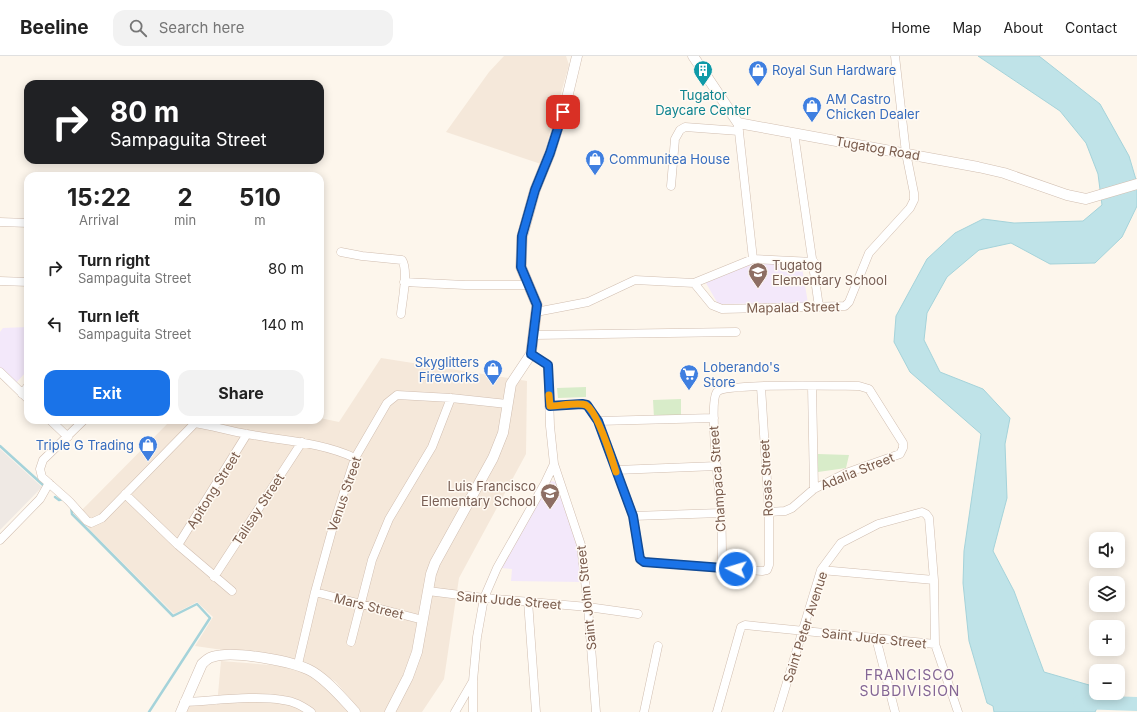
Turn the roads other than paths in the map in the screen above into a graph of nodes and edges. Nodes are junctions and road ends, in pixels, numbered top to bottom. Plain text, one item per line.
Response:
1 (577, 56) edge
2 (693, 56) edge
3 (895, 56) edge
4 (738, 127) junction
5 (794, 133) junction
6 (906, 152) junction
7 (1137, 184) edge
8 (671, 186) dead end
9 (0, 222) edge
10 (24, 224) edge
11 (341, 252) dead end
12 (753, 259) junction
13 (814, 262) junction
14 (0, 281) edge
15 (24, 282) edge
16 (404, 282) junction
17 (694, 283) junction
18 (528, 285) junction
19 (819, 307) junction
20 (536, 312) junction
21 (401, 314) dead end
22 (736, 332) dead end
23 (534, 334) junction
24 (531, 354) junction
25 (0, 372) edge
26 (812, 386) junction
27 (761, 387) junction
28 (24, 396) edge
29 (451, 398) junction
30 (507, 404) junction
31 (550, 406) junction
32 (714, 418) junction
33 (598, 421) junction
34 (54, 424) edge
35 (80, 424) edge
36 (194, 424) edge
37 (209, 424) edge
38 (247, 434) junction
39 (68, 436) junction
40 (302, 442) junction
41 (355, 458) junction
42 (554, 464) junction
43 (717, 466) junction
44 (616, 470) junction
45 (49, 483) junction
46 (814, 489) junction
47 (126, 494) junction
48 (768, 512) junction
49 (721, 513) junction
50 (633, 516) junction
51 (0, 540) edge
52 (178, 545) junction
53 (722, 568) junction
54 (821, 570) junction
55 (214, 576) junction
56 (934, 580) junction
57 (232, 591) dead end
58 (428, 591) junction
59 (314, 592) junction
60 (484, 598) junction
61 (528, 601) junction
62 (360, 603) junction
63 (588, 607) junction
64 (638, 614) dead end
65 (423, 620) junction
66 (802, 631) junction
67 (876, 638) junction
68 (351, 642) dead end
69 (935, 644) junction
70 (658, 646) dead end
71 (298, 664) junction
72 (473, 681) junction
73 (182, 707) edge
74 (311, 712) edge
75 (355, 712) edge
76 (390, 712) edge
77 (456, 712) edge
78 (473, 712) edge
79 (536, 712) edge
80 (596, 712) edge
81 (644, 712) edge
82 (717, 712) edge
83 (778, 712) edge
84 (895, 712) edge
85 (958, 712) edge

1 - 18 street
2 - 4 street
3 - 6 street
4 - 5 street, Tugatog Road
4 - 8 street
4 - 12 street
5 - 6 street, Tugatog Road
5 - 13 street
6 - 7 street, Tugatog Road
6 - 19 street, Mapalad Street
9 - 10 street
11 - 16 street
12 - 13 street
12 - 17 street
13 - 19 street
14 - 15 street
16 - 18 street
16 - 21 street
17 - 19 street, Mapalad Street
17 - 20 street
18 - 20 street
20 - 23 street
22 - 23 street
23 - 24 street
24 - 30 street
24 - 31 street
25 - 28 street
26 - 27 street
26 - 46 street
26 - 46 street, Adalia Street
27 - 32 street, Champaca Street
27 - 48 street, Rosas Street
29 - 30 street, Venus Street
29 - 41 street, Venus Street
29 - 62 street
30 - 58 street
31 - 33 street
31 - 42 street
32 - 33 street
32 - 43 street, Champaca Street
33 - 44 street
34 - 39 street
35 - 39 street
36 - 47 street
37 - 38 street
38 - 40 street
38 - 52 street, Apitong Street
39 - 45 street
40 - 41 street
40 - 55 street, Talisay Street
41 - 59 street, Venus Street
42 - 60 street
42 - 63 street, Saint John Street
43 - 44 street
43 - 49 street, Champaca Street
44 - 50 street
45 - 47 street
45 - 51 street
46 - 48 street, Adalia Street
47 - 52 street
48 - 53 street, Rosas Street
49 - 50 street
49 - 53 street, Champaca Street
50 - 53 street
52 - 55 street
54 - 56 street
54 - 56 street, Saint Peter Avenue
54 - 66 street, Saint Peter Avenue
55 - 57 street
56 - 69 street
58 - 60 street, Saint Jude Street
58 - 65 street
59 - 62 street, Mars Street
59 - 71 street, Venus Street
60 - 61 street, Saint Jude Street
60 - 72 street
61 - 63 street, Saint Jude Street
61 - 79 street
62 - 65 street, Mars Street
62 - 68 street
63 - 64 street, Saint Jude Street
63 - 80 street, Saint John Street
65 - 76 street
66 - 67 street, Saint Jude Street
66 - 82 street, Saint Jude Street
66 - 83 street, Saint Peter Avenue
67 - 69 street, Saint Jude Street
67 - 84 street
69 - 85 street
70 - 81 street
71 - 73 street
71 - 75 street
72 - 77 street
72 - 78 street
73 - 74 street

